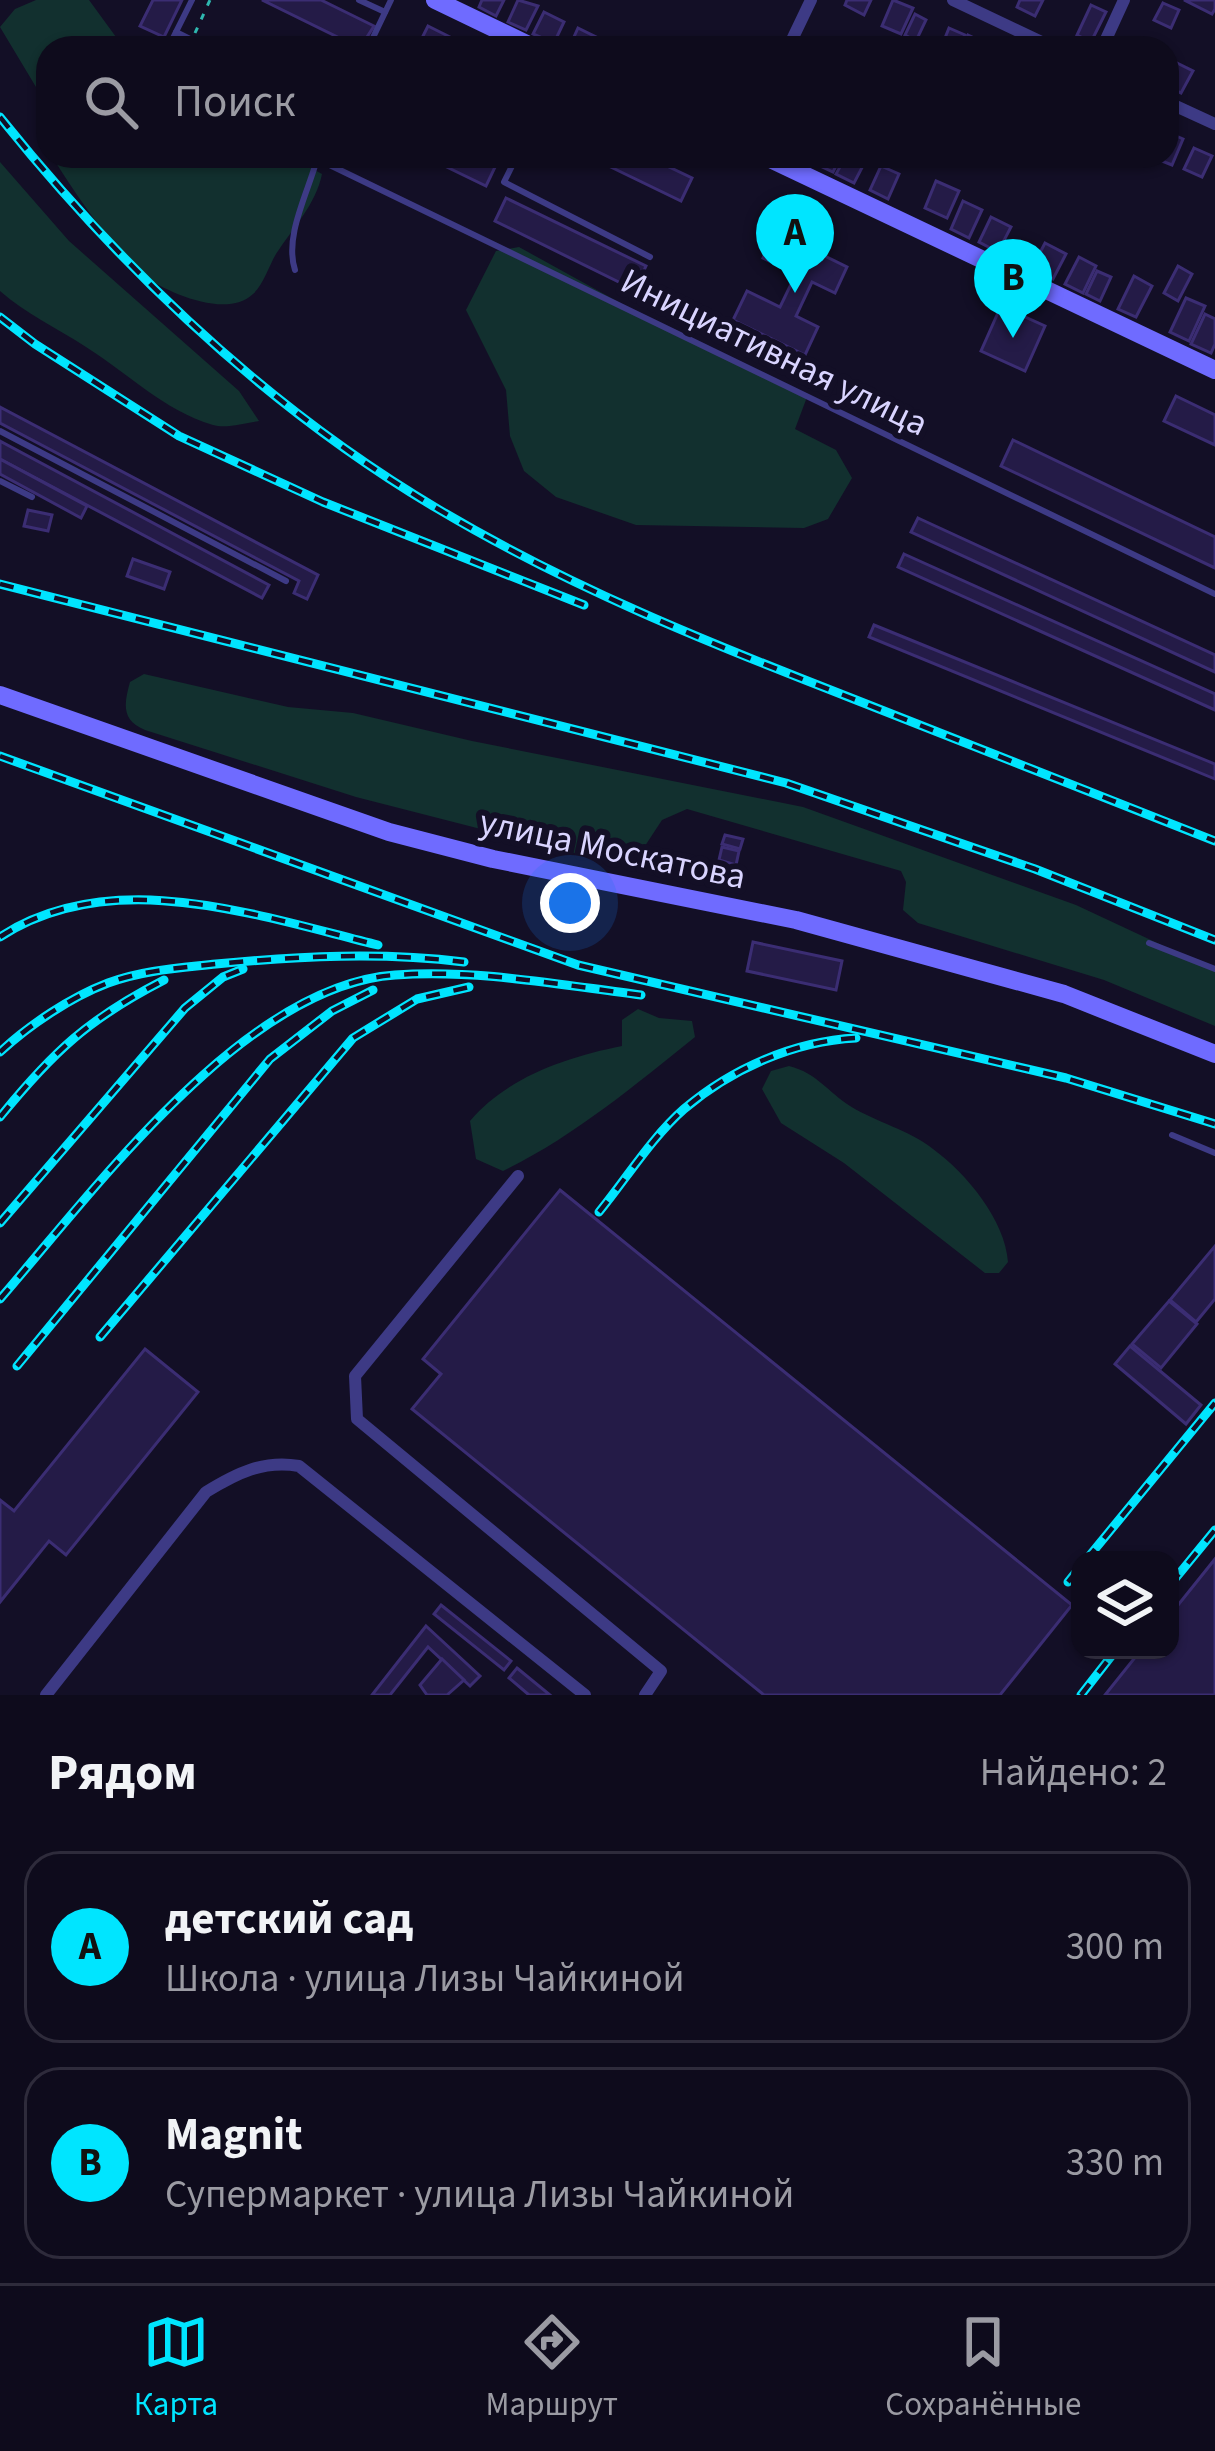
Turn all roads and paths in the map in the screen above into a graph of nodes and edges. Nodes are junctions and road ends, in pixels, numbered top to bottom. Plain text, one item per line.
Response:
1 (192, 0) edge
2 (210, 0) edge
3 (359, 0) edge
4 (391, 0) edge
5 (435, 0) edge
6 (811, 0) edge
7 (953, 0) edge
8 (1124, 0) edge
9 (385, 12) junction
10 (176, 32) junction
11 (174, 36) edge
12 (184, 36) edge
13 (193, 36) edge
14 (374, 36) edge
15 (510, 36) edge
16 (794, 36) edge
17 (1029, 36) edge
18 (1108, 36) edge
19 (1179, 108) edge
20 (1215, 124) edge
21 (313, 168) edge
22 (339, 168) edge
23 (510, 168) edge
24 (789, 168) edge
25 (650, 256) dead end
26 (295, 270) dead end
27 (1215, 370) edge
28 (0, 431) edge
29 (0, 481) edge
30 (32, 497) dead end
31 (286, 581) dead end
32 (1215, 594) edge
33 (0, 695) edge
34 (1149, 943) dead end
35 (1215, 969) edge
36 (1215, 1054) edge
37 (1172, 1135) dead end
38 (1215, 1153) edge
39 (518, 1176) dead end
40 (46, 1695) edge
41 (585, 1695) edge
42 (645, 1695) edge

1 - 10 lane
2 - 13 path
3 - 9 lane
4 - 9 lane
5 - 15 main road
6 - 16 street
7 - 17 street
8 - 18 street
9 - 14 lane
10 - 11 lane
10 - 12 lane
19 - 20 street
21 - 26 lane
22 - 32 lane, Инициативная улица
23 - 25 lane
24 - 27 main road
28 - 31 lane
29 - 30 lane
33 - 36 main road, улица Москатова
34 - 35 lane
37 - 38 lane
39 - 42 street
40 - 41 street

